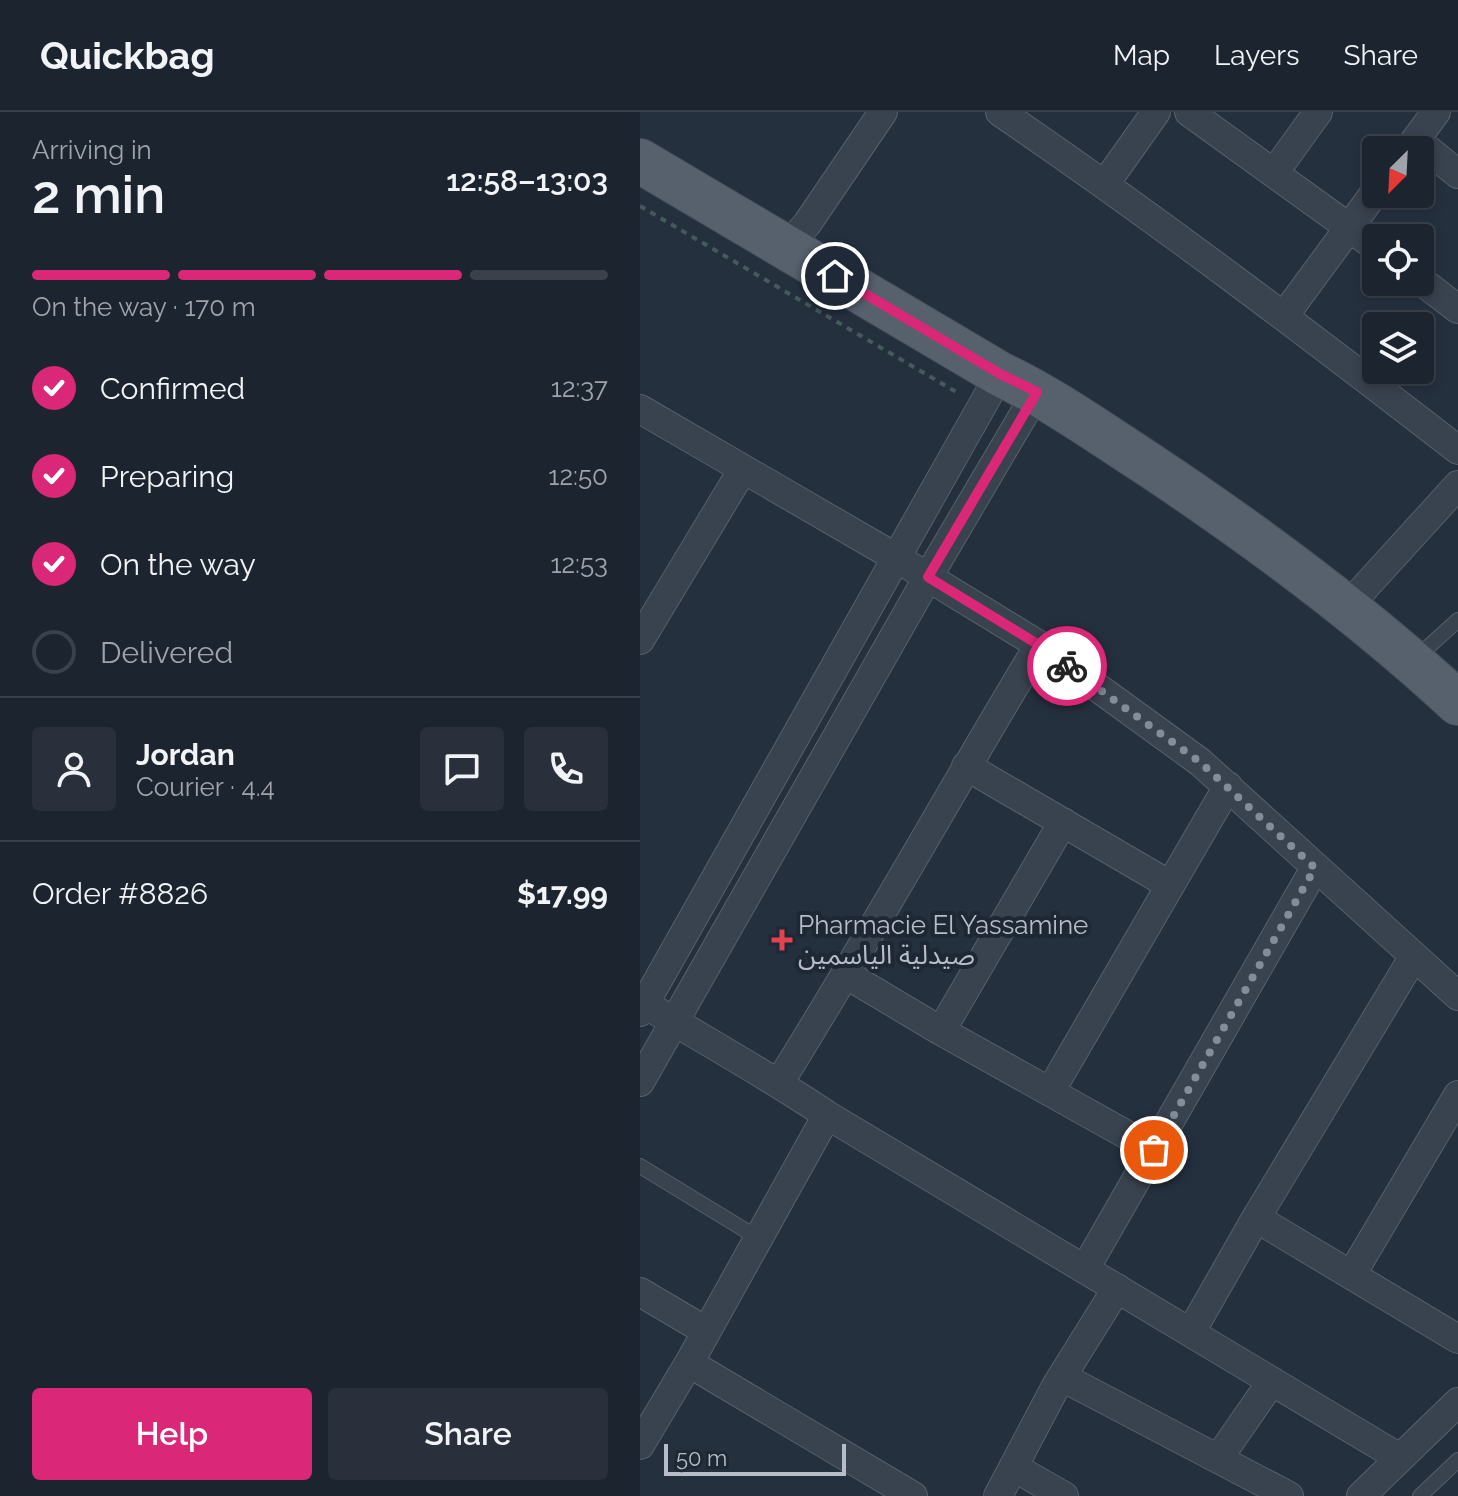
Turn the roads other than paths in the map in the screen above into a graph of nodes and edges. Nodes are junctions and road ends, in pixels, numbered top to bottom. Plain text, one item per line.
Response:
1 (883, 112) edge
2 (1000, 112) edge
3 (1156, 112) edge
4 (1189, 112) edge
5 (1318, 112) edge
6 (1436, 112) edge
7 (1419, 136) edge
8 (1434, 159) edge
9 (640, 161) edge
10 (1274, 173) junction
11 (1458, 174) edge
12 (1105, 184) junction
13 (1363, 208) edge
14 (1349, 226) junction
15 (1362, 236) edge
16 (786, 247) junction
17 (1434, 291) edge
18 (1458, 309) edge
19 (1284, 316) junction
20 (1019, 383) junction
21 (640, 409) edge
22 (1458, 450) edge
23 (743, 469) junction
24 (1458, 485) edge
25 (895, 557) junction
26 (928, 577) junction
27 (1347, 607) junction
28 (1458, 620) edge
29 (640, 640) edge
30 (1039, 645) junction
31 (1413, 661) junction
32 (1458, 703) edge
33 (966, 766) junction
34 (1228, 786) junction
35 (1063, 822) junction
36 (1315, 868) junction
37 (1170, 885) junction
38 (1414, 956) junction
39 (847, 975) junction
40 (1458, 996) edge
41 (642, 1005) edge
42 (675, 1024) junction
43 (941, 1031) junction
44 (640, 1082) edge
45 (779, 1083) junction
46 (1050, 1092) junction
47 (1458, 1095) edge
48 (827, 1115) junction
49 (1154, 1150) junction
50 (640, 1166) edge
51 (1256, 1218) junction
52 (758, 1238) junction
53 (1085, 1269) junction
54 (1352, 1274) junction
55 (1117, 1288) junction
56 (640, 1292) edge
57 (706, 1331) junction
58 (1191, 1332) junction
59 (1458, 1339) edge
60 (689, 1363) junction
61 (1062, 1377) junction
62 (1272, 1381) junction
63 (1458, 1402) edge
64 (640, 1445) edge
65 (1400, 1458) junction
66 (1218, 1459) junction
67 (1458, 1460) edge
68 (1015, 1468) junction
69 (913, 1496) edge
70 (998, 1496) edge
71 (1064, 1496) edge
72 (1289, 1496) edge
73 (1361, 1496) edge
74 (1420, 1496) edge

1 - 16 street
2 - 12 street
3 - 12 street
4 - 10 street
5 - 10 street
6 - 7 street
8 - 11 street
9 - 16 main road
10 - 14 street
12 - 19 street
13 - 14 street
14 - 15 street
14 - 19 street
16 - 20 main road
17 - 18 street
19 - 22 street
20 - 25 street
20 - 26 street
20 - 27 main road
21 - 23 street
23 - 25 street
23 - 29 street
24 - 27 street
25 - 26 street
25 - 41 street
26 - 30 street
26 - 42 street
27 - 31 main road
28 - 31 lane
30 - 33 street
30 - 34 street
31 - 32 main road
33 - 35 street
33 - 39 street
34 - 36 street
34 - 37 street
35 - 37 street
35 - 43 street
36 - 38 street
36 - 49 street
37 - 46 street
38 - 40 street
38 - 51 street
39 - 43 street
39 - 45 street
41 - 42 street
42 - 44 street
42 - 45 street
43 - 46 street
45 - 48 street
46 - 49 street
47 - 54 street
48 - 52 street
48 - 53 street
49 - 53 street
50 - 52 lane
51 - 54 street
51 - 58 street
52 - 57 street
53 - 55 street
54 - 59 street
55 - 58 street
55 - 61 street
56 - 57 street
57 - 60 street
58 - 62 street
60 - 64 street
60 - 69 street
61 - 66 street
61 - 68 street
62 - 65 street
62 - 66 street
63 - 65 street
65 - 73 street
66 - 72 street
67 - 74 lane
68 - 70 street
68 - 71 street

